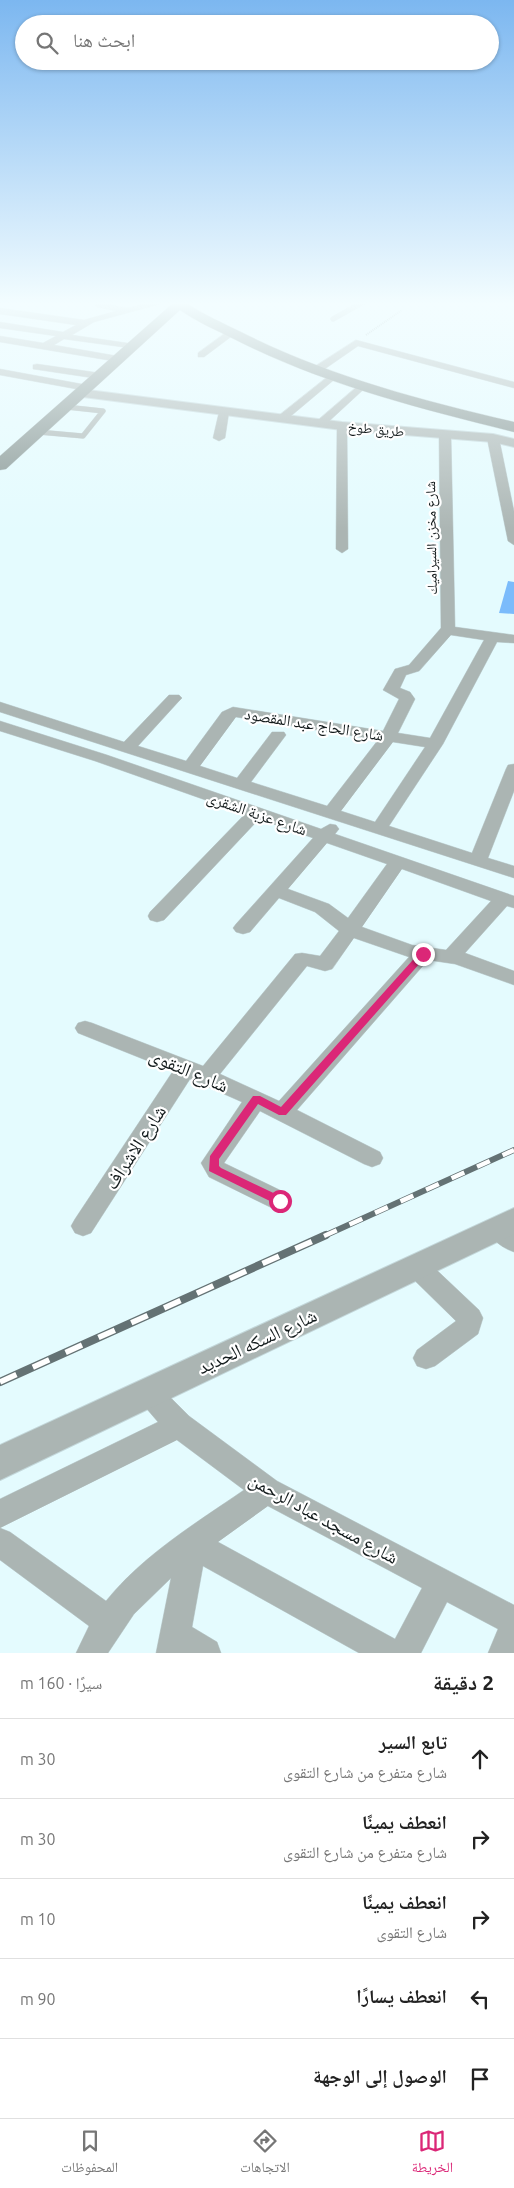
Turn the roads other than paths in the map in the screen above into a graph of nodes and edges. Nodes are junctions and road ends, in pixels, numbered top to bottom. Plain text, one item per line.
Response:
1 (0, 378) edge
2 (27, 378) edge
3 (98, 378) edge
4 (329, 378) edge
5 (337, 378) edge
6 (488, 378) edge
7 (514, 385) edge
8 (360, 387) junction
9 (84, 391) junction
10 (66, 407) junction
11 (224, 412) junction
12 (281, 419) junction
13 (321, 423) junction
14 (342, 426) junction
15 (514, 427) edge
16 (38, 432) junction
17 (445, 435) junction
18 (219, 438) dead end
19 (492, 438) junction
20 (514, 443) edge
21 (0, 465) edge
22 (514, 541) edge
23 (342, 549) dead end
24 (454, 631) junction
25 (493, 636) junction
26 (514, 639) edge
27 (174, 698) dead end
28 (0, 707) edge
29 (0, 726) edge
30 (278, 734) dead end
31 (390, 736) junction
32 (435, 744) junction
33 (128, 747) junction
34 (190, 768) junction
35 (514, 769) edge
36 (241, 784) junction
37 (256, 812) junction
38 (335, 816) junction
39 (378, 830) junction
40 (324, 836) junction
41 (478, 861) junction
42 (398, 862) junction
43 (514, 872) edge
44 (276, 891) junction
45 (509, 900) edge
46 (157, 916) dead end
47 (243, 928) dead end
48 (349, 930) junction
49 (423, 954) junction
50 (451, 957) junction
51 (514, 978) edge
52 (85, 1028) dead end
53 (196, 1072) junction
54 (256, 1099) junction
55 (282, 1112) junction
56 (372, 1158) dead end
57 (280, 1201) dead end
58 (84, 1226) dead end
59 (508, 1230) edge
60 (416, 1266) junction
61 (426, 1358) dead end
62 (149, 1393) junction
63 (179, 1425) junction
64 (0, 1463) edge
65 (267, 1490) junction
66 (0, 1514) edge
67 (0, 1542) edge
68 (193, 1544) junction
69 (440, 1583) junction
70 (514, 1621) edge
71 (109, 1622) junction
72 (514, 1629) edge
73 (173, 1643) edge
74 (91, 1653) edge
75 (206, 1653) edge
76 (389, 1653) edge
77 (404, 1653) edge
78 (503, 1653) edge

1 - 9 street, طريق طوخ
2 - 9 street, طريق طوخ
3 - 9 main road
4 - 12 street
5 - 8 main road, طريق طوخ
6 - 7 street
8 - 13 street
8 - 15 main road, طريق طوخ
9 - 10 main road
9 - 11 street, طريق طوخ
10 - 16 main road
10 - 16 lane
11 - 12 street, طريق طوخ
11 - 18 street
12 - 13 street, طريق طوخ
13 - 14 street, طريق طوخ
14 - 17 street, طريق طوخ
14 - 23 street
16 - 21 main road
17 - 19 street, طريق طوخ
17 - 24 street, شارع مخزن السيراميك
19 - 20 street, طريق طوخ
19 - 22 street
24 - 25 street
24 - 31 street
25 - 26 street
25 - 32 street
27 - 33 street
28 - 33 street, شارع عزبة الشقرى
29 - 37 street, شارع عزبة الشقرى
30 - 36 street
31 - 32 street, شارع الحاج عبد المقصود
31 - 34 street, شارع الحاج عبد المقصود
31 - 38 street
32 - 39 street
33 - 34 street, شارع عزبة الشقرى
34 - 36 street, شارع عزبة الشقرى
35 - 41 street
36 - 38 street, شارع عزبة الشقرى
37 - 40 street, شارع عزبة الشقرى
37 - 46 street
38 - 39 street, شارع عزبة الشقرى
38 - 40 street
39 - 41 street, شارع عزبة الشقرى
40 - 42 street, شارع عزبة الشقرى
40 - 44 street
41 - 43 street, شارع عزبة الشقرى
42 - 45 street, شارع عزبة الشقرى
42 - 48 street
44 - 47 street
44 - 48 street
45 - 50 street
48 - 49 street
48 - 53 street, شارع الاشراف
49 - 50 street
49 - 55 street
50 - 51 street
52 - 53 street, شارع التقوى
53 - 54 street, شارع التقوى
53 - 58 street, شارع الاشراف
54 - 55 street, شارع التقوى
54 - 57 street
55 - 56 street, شارع التقوى
59 - 60 street, شارع السكه الحديد
60 - 61 street
60 - 62 street, شارع السكه الحديد
62 - 63 street, شارع مسجد عباد الرحمن
62 - 64 street, شارع السكه الحديد
63 - 65 street, شارع مسجد عباد الرحمن
63 - 66 street
65 - 68 street
65 - 69 street, شارع مسجد عباد الرحمن
67 - 71 street
68 - 71 street
68 - 73 street
68 - 76 street
69 - 70 street, شارع مسجد عباد الرحمن
69 - 77 street
71 - 74 street
72 - 78 street
73 - 75 street

